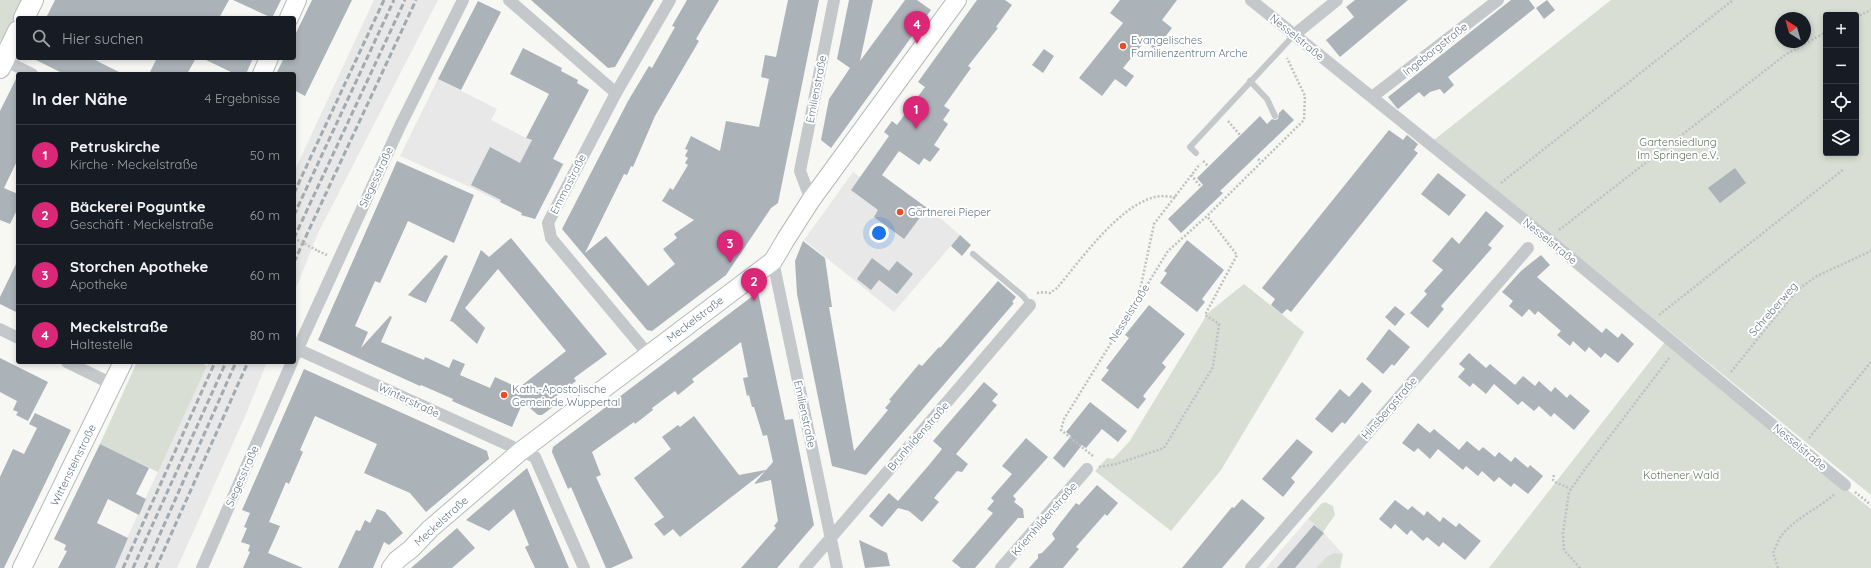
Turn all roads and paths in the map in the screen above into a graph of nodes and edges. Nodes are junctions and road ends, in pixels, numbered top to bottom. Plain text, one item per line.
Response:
1 (33, 0) edge
2 (297, 0) edge
3 (463, 0) edge
4 (509, 0) edge
5 (670, 0) edge
6 (834, 0) edge
7 (957, 0) edge
8 (1251, 0) edge
9 (1337, 0) edge
10 (1498, 0) edge
11 (1733, 0) edge
12 (1871, 10) edge
13 (25, 16) edge
14 (290, 16) edge
15 (1859, 16) edge
16 (1823, 34) edge
17 (16, 35) edge
18 (1294, 35) junction
19 (1282, 47) junction
20 (268, 60) edge
21 (1, 62) edge
22 (27, 72) edge
23 (263, 72) edge
24 (1250, 81) junction
25 (616, 93) junction
26 (1372, 97) junction
27 (1221, 113) junction
28 (1276, 116) dead end
29 (1240, 136) dead end
30 (1196, 153) joint
31 (1258, 159) dead end
32 (1203, 160) junction
33 (1261, 162) junction
34 (1209, 166) dead end
35 (1844, 169) dead end
36 (1190, 175) junction
37 (1201, 187) dead end
38 (1490, 193) junction
39 (1176, 197) junction
40 (812, 200) junction
41 (1207, 216) junction
42 (296, 239) edge
43 (1548, 239) junction
44 (1528, 248) dead end
45 (318, 251) dead end
46 (1871, 251) edge
47 (973, 254) dead end
48 (773, 261) junction
49 (1139, 298) junction
50 (1030, 305) junction
51 (1650, 323) junction
52 (0, 329) edge
53 (16, 337) edge
54 (1678, 346) junction
55 (296, 353) edge
56 (648, 354) junction
57 (1871, 362) edge
58 (71, 364) edge
59 (122, 364) edge
60 (291, 364) edge
61 (1722, 382) junction
62 (112, 384) junction
63 (1810, 437) dead end
64 (521, 451) junction
65 (1087, 469) junction
66 (1554, 475) dead end
67 (1845, 485) junction
68 (1571, 490) junction
69 (1871, 505) edge
70 (831, 538) junction
71 (411, 549) junction
72 (22, 568) edge
73 (202, 568) edge
74 (391, 568) edge
75 (402, 568) edge
76 (584, 568) edge
77 (805, 568) edge
78 (837, 568) edge
79 (1001, 568) edge
80 (1251, 568) edge
81 (1580, 568) edge
82 (1778, 568) edge

1 - 13 main road
2 - 14 street
3 - 55 street, Siegesstraße
4 - 25 street
5 - 25 street, Emmastraße
6 - 40 street, Emilienstraße
7 - 40 street, Meckelstraße
8 - 18 street, Nesselstraße
9 - 18 street
10 - 26 street, Ingeborgstraße
11 - 38 path
12 - 15 path
16 - 43 path
17 - 21 main road
18 - 19 lane
18 - 26 street, Nesselstraße
19 - 24 lane
19 - 33 path, Nesselstraße
20 - 23 street
21 - 22 street
24 - 27 lane
24 - 28 lane
25 - 56 street, Emmastraße
26 - 38 street, Nesselstraße
27 - 29 path
27 - 30 lane
30 - 32 path
31 - 33 path
32 - 34 path
32 - 36 path
33 - 41 path, Nesselstraße
35 - 51 path
36 - 37 path
36 - 39 path
38 - 43 street, Nesselstraße
39 - 49 path
39 - 50 path
40 - 48 street, Meckelstraße
41 - 49 path, Nesselstraße
41 - 65 path
42 - 45 path, bridge
43 - 51 street, Nesselstraße
44 - 80 street, Hinsbergstraße
46 - 61 path, Schreberweg
47 - 50 lane
48 - 56 street, Meckelstraße
48 - 70 street, Emilienstraße
49 - 65 path, Nesselstraße
50 - 70 street, Brunhildenstraße
51 - 54 street, Nesselstraße
52 - 53 street
54 - 61 street, Nesselstraße
54 - 68 path
55 - 64 street, Winterstraße
56 - 64 street, Meckelstraße
57 - 63 path
58 - 62 street
59 - 62 street, Wittensteinstraße
60 - 73 street, Siegesstraße
61 - 67 street, Nesselstraße
62 - 72 street, Wittensteinstraße
64 - 71 street, Meckelstraße
64 - 76 street, Winterstraße
65 - 79 street, Kriemhildenstraße
66 - 68 path
67 - 69 path
67 - 82 path
68 - 81 path
70 - 77 street, Brunhildenstraße
70 - 78 street, Emilienstraße
71 - 74 street, Meckelstraße
71 - 75 street

